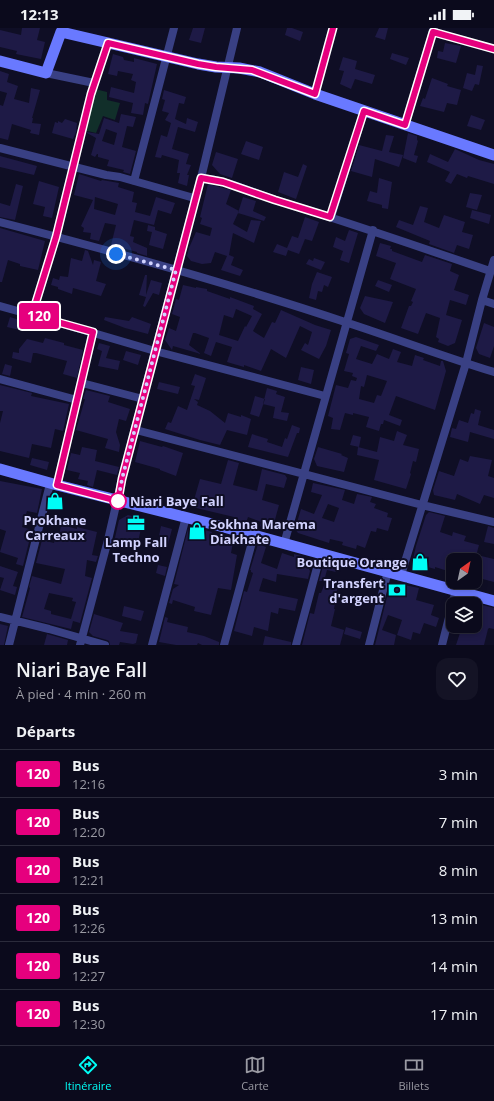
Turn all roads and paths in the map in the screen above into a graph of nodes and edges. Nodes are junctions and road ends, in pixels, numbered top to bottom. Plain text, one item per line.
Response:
1 (174, 28) edge
2 (237, 28) edge
3 (333, 28) edge
4 (61, 30) edge
5 (434, 30) edge
6 (108, 43) junction
7 (494, 49) edge
8 (167, 56) junction
9 (0, 61) edge
10 (227, 68) junction
11 (46, 73) junction
12 (94, 83) junction
13 (315, 94) junction
14 (364, 111) junction
15 (405, 125) junction
16 (0, 148) edge
17 (494, 155) edge
18 (74, 167) junction
19 (201, 178) junction
20 (134, 181) junction
21 (194, 198) junction
22 (330, 217) junction
23 (0, 222) edge
24 (373, 230) junction
25 (56, 237) junction
26 (494, 260) edge
27 (176, 270) junction
28 (490, 271) junction
29 (482, 300) junction
30 (494, 304) edge
31 (0, 306) edge
32 (32, 315) junction
33 (348, 323) junction
34 (93, 332) junction
35 (155, 351) junction
36 (466, 363) junction
37 (494, 372) edge
38 (0, 379) edge
39 (82, 383) junction
40 (325, 396) junction
41 (143, 399) junction
42 (77, 400) junction
43 (136, 430) junction
44 (0, 469) edge
45 (303, 473) junction
46 (54, 485) junction
47 (118, 501) junction
48 (422, 505) junction
49 (186, 517) junction
50 (494, 522) edge
51 (254, 535) junction
52 (284, 544) junction
53 (321, 553) junction
54 (388, 571) junction
55 (402, 575) junction
56 (456, 590) junction
57 (494, 601) edge
58 (0, 617) edge
59 (16, 621) junction
60 (81, 642) edge
61 (9, 645) edge
62 (105, 645) edge
63 (152, 645) edge
64 (224, 645) edge
65 (296, 645) edge
66 (369, 645) edge
67 (442, 645) edge

1 - 8 street
2 - 10 street
3 - 13 street
4 - 6 street
4 - 11 street
5 - 7 street
5 - 15 street
6 - 8 street
6 - 12 street
8 - 10 street
8 - 20 street
9 - 11 street
10 - 13 street
10 - 19 street
11 - 12 street
12 - 18 street
13 - 14 street
14 - 15 street
14 - 22 street
15 - 17 street
16 - 18 street
18 - 20 street
18 - 25 street
19 - 21 street
19 - 22 street
20 - 21 street
21 - 27 street
22 - 24 street
23 - 25 street
24 - 28 street
24 - 33 street
25 - 27 street
25 - 32 street
26 - 28 street
27 - 33 street
27 - 35 street
28 - 29 street
29 - 30 street
29 - 36 street
31 - 32 street
32 - 34 street
33 - 36 street
33 - 40 street
34 - 35 street
34 - 39 street
35 - 40 street
35 - 41 street
36 - 37 street
36 - 48 street
38 - 42 street
39 - 41 street
39 - 42 street
40 - 45 street
41 - 43 street
42 - 46 street
43 - 45 street
43 - 47 street
44 - 46 street
45 - 48 street
45 - 52 street
46 - 47 street
46 - 59 street
47 - 49 street
47 - 60 street
48 - 50 street
48 - 55 street
49 - 51 street
49 - 63 street
51 - 52 street
51 - 64 street
52 - 53 street
53 - 54 street
53 - 65 street
54 - 55 street
54 - 66 street
55 - 56 street
56 - 57 street
56 - 67 street
58 - 59 street
59 - 60 street
59 - 61 street
60 - 62 street

